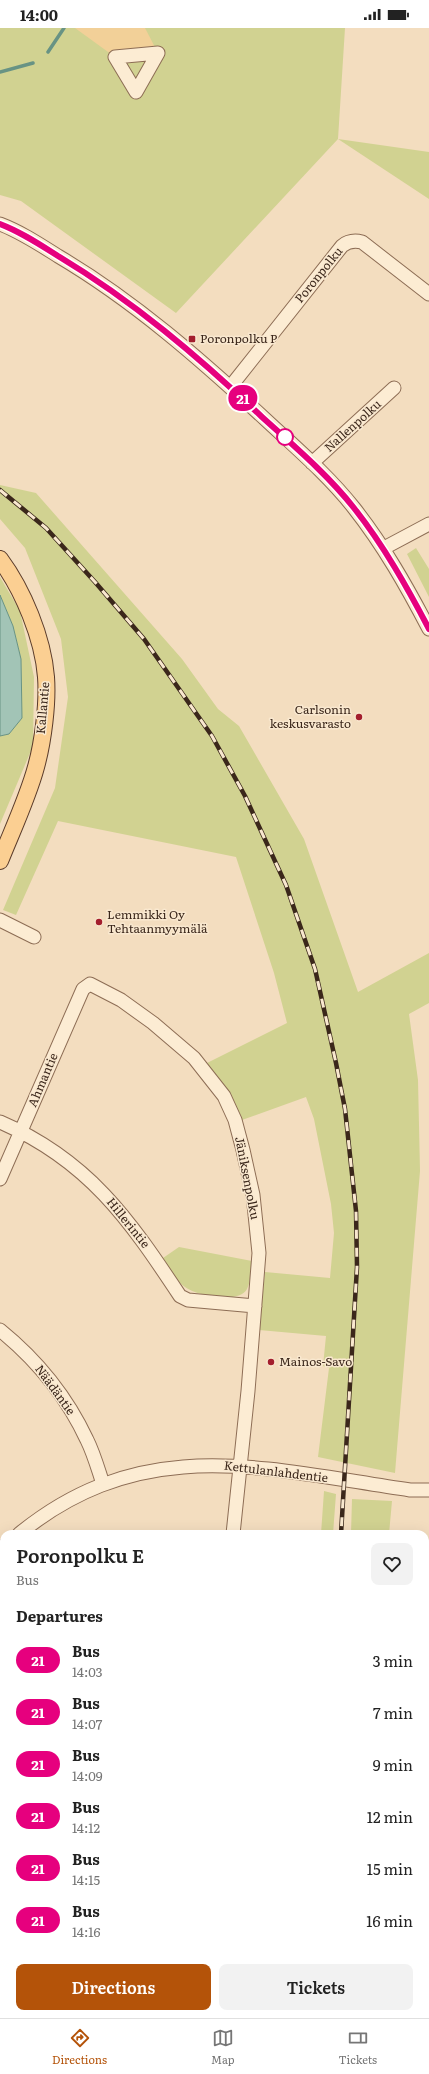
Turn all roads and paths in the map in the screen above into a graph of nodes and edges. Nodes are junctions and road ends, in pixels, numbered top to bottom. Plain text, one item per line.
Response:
1 (0, 224) edge
2 (429, 294) edge
3 (230, 386) junction
4 (394, 388) dead end
5 (312, 463) junction
6 (429, 524) edge
7 (384, 548) junction
8 (0, 559) edge
9 (429, 629) edge
10 (0, 861) edge
11 (0, 920) edge
12 (34, 937) dead end
13 (90, 984) joint
14 (0, 1122) edge
15 (22, 1131) junction
16 (0, 1179) edge
17 (255, 1306) junction
18 (0, 1330) edge
19 (240, 1466) junction
20 (103, 1484) junction
21 (429, 1490) edge
22 (24, 1530) edge
23 (233, 1530) edge

1 - 3 street
2 - 3 street, Poronpolku
3 - 5 street
4 - 5 street, Nallenpolku
5 - 7 street
6 - 7 street
7 - 9 street
8 - 10 main road, Kallantie
11 - 12 street
13 - 15 street, Ahmantie
13 - 17 street, Jäniksenpolku
14 - 15 street, Hillerintie
15 - 16 street, Ahmantie
15 - 17 street, Hillerintie
17 - 19 street, Jäniksenpolku
18 - 20 street, Näädäntie
19 - 20 street, Kettulanlahdentie
19 - 21 street, Kettulanlahdentie
19 - 23 street, Jäniksenpolku
20 - 22 street, Kettulanlahdentie

